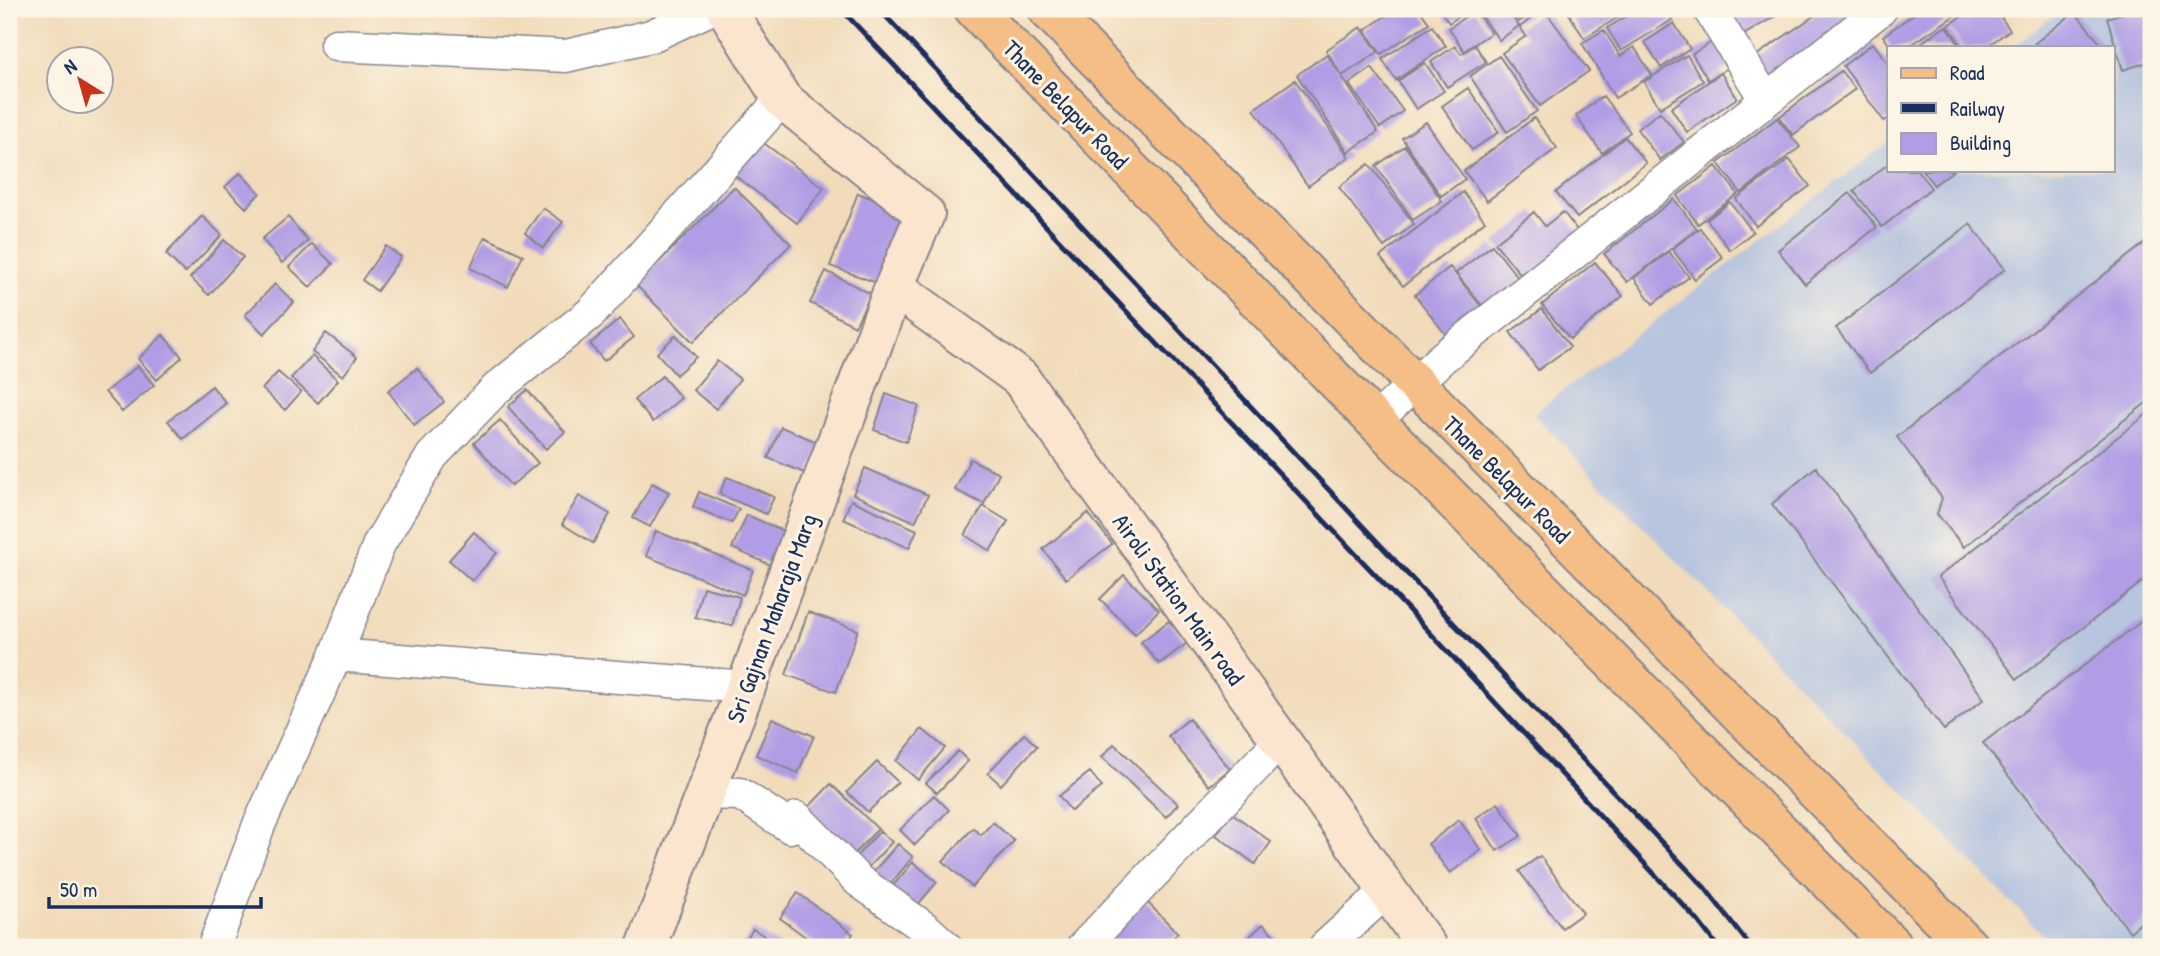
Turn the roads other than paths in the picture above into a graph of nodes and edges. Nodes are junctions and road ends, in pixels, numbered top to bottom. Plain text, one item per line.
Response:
1 (710, 9) edge
2 (726, 9) edge
3 (974, 9) edge
4 (1047, 9) edge
5 (1709, 9) edge
6 (1881, 9) edge
7 (336, 45) dead end
8 (782, 99) junction
9 (1766, 100) junction
10 (894, 287) junction
11 (1412, 383) junction
12 (1375, 421) junction
13 (336, 655) junction
14 (746, 687) junction
15 (1281, 740) junction
16 (704, 793) junction
17 (1388, 890) junction
18 (214, 947) edge
19 (646, 947) edge
20 (946, 947) edge
21 (1083, 947) edge
22 (1325, 947) edge
23 (1427, 947) edge
24 (1894, 947) edge
25 (1969, 947) edge

1 - 7 street
2 - 8 street
3 - 12 main road, Thane Belapur Road
4 - 11 main road, Thane Belapur Road
5 - 9 street
6 - 9 street
8 - 10 street, Sri Gajnan Maharaja Marg
8 - 13 street
9 - 11 street
10 - 14 street, Sri Gajnan Maharaja Marg
10 - 15 street, Airoli Station Main road
11 - 12 street
11 - 25 main road, Thane Belapur Road
12 - 24 main road, Thane Belapur Road
13 - 14 street
13 - 18 street
14 - 16 street, Sri Gajnan Maharaja Marg
15 - 17 street, Airoli Station Main road
15 - 21 street
16 - 19 street, Sri Gajnan Maharaja Marg
16 - 20 street
17 - 22 street
17 - 23 street, Airoli Station Main road

